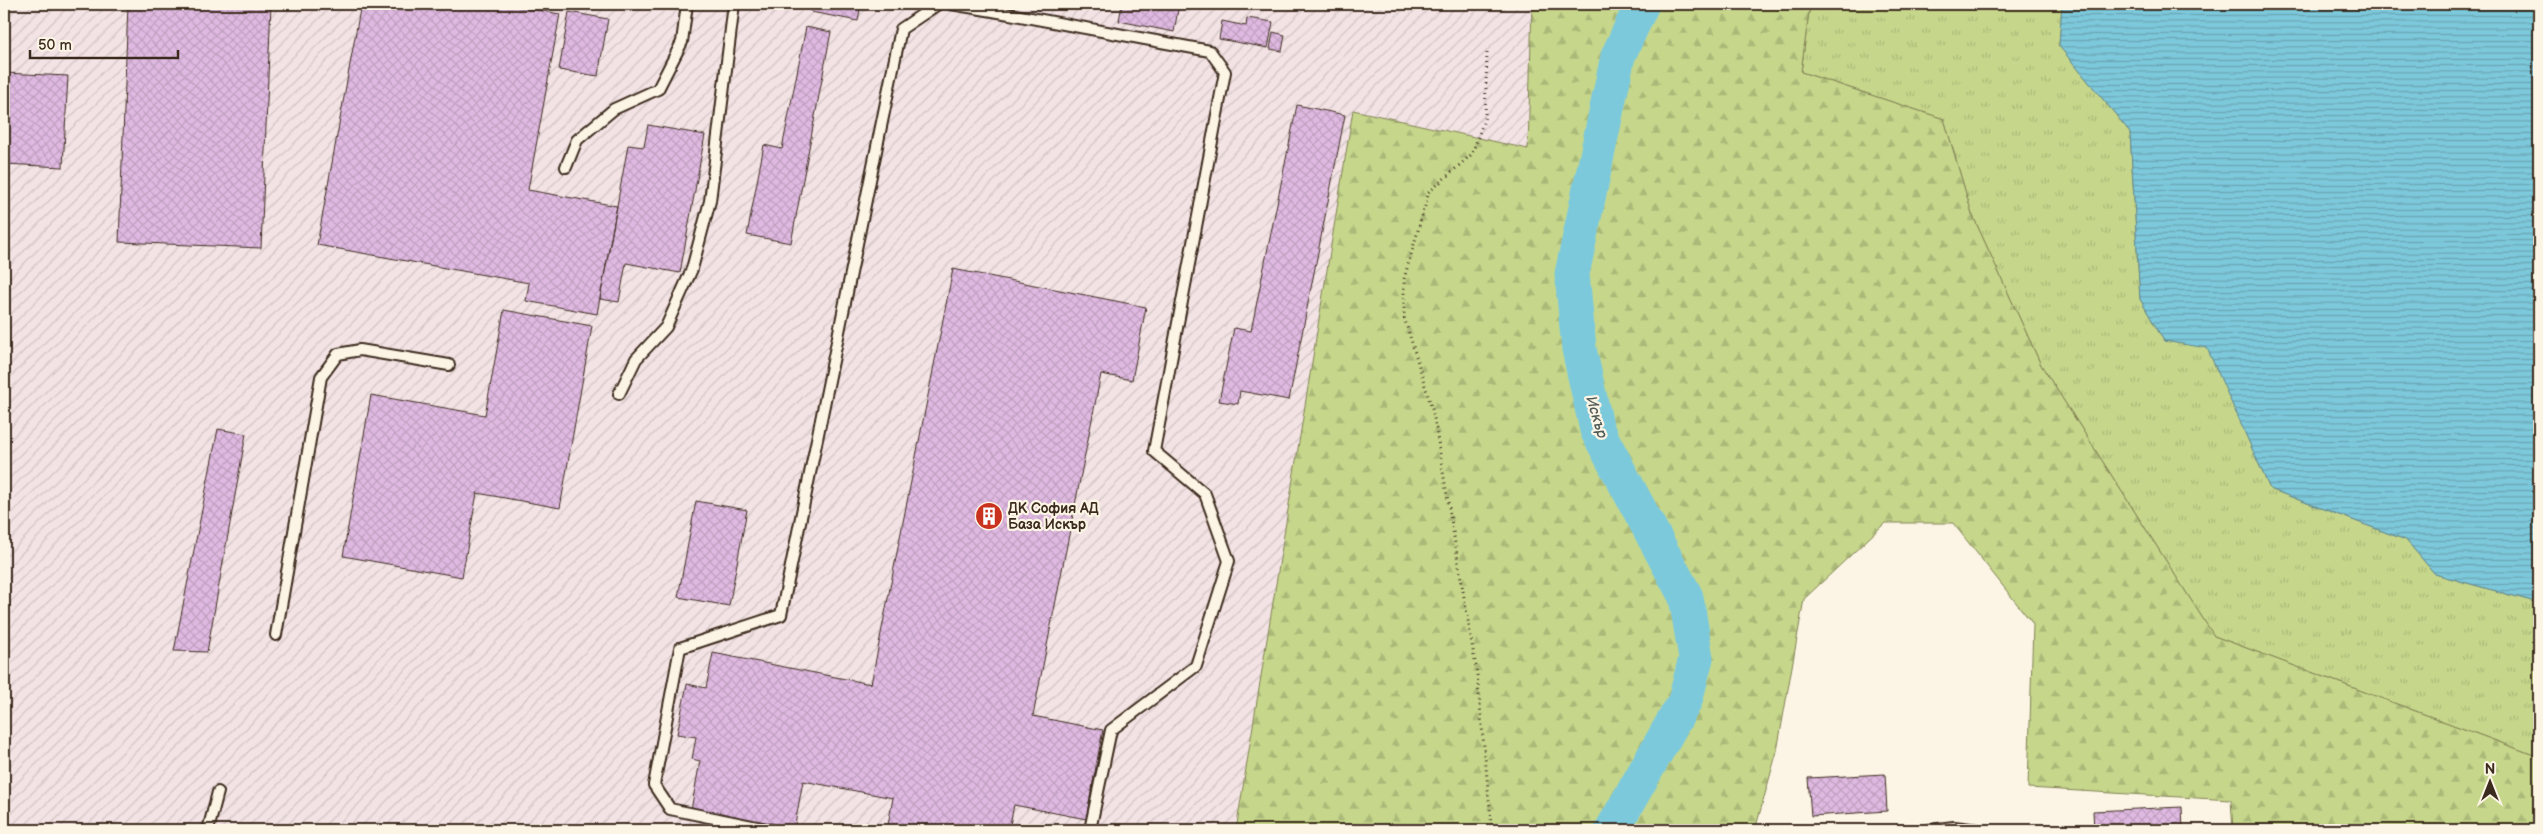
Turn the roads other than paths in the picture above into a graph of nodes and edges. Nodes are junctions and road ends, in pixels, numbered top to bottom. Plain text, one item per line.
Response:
1 (687, 4) edge
2 (734, 4) edge
3 (938, 4) edge
4 (951, 4) edge
5 (994, 8) edge
6 (566, 167) dead end
7 (449, 366) dead end
8 (618, 394) dead end
9 (276, 635) dead end
10 (218, 792) dead end
11 (208, 830) edge
12 (772, 830) edge
13 (1090, 830) edge
14 (1929, 830) edge
15 (1980, 830) edge

1 - 6 lane
2 - 8 lane
3 - 12 lane
4 - 5 lane
5 - 13 lane
7 - 9 lane
10 - 11 lane
14 - 15 lane

